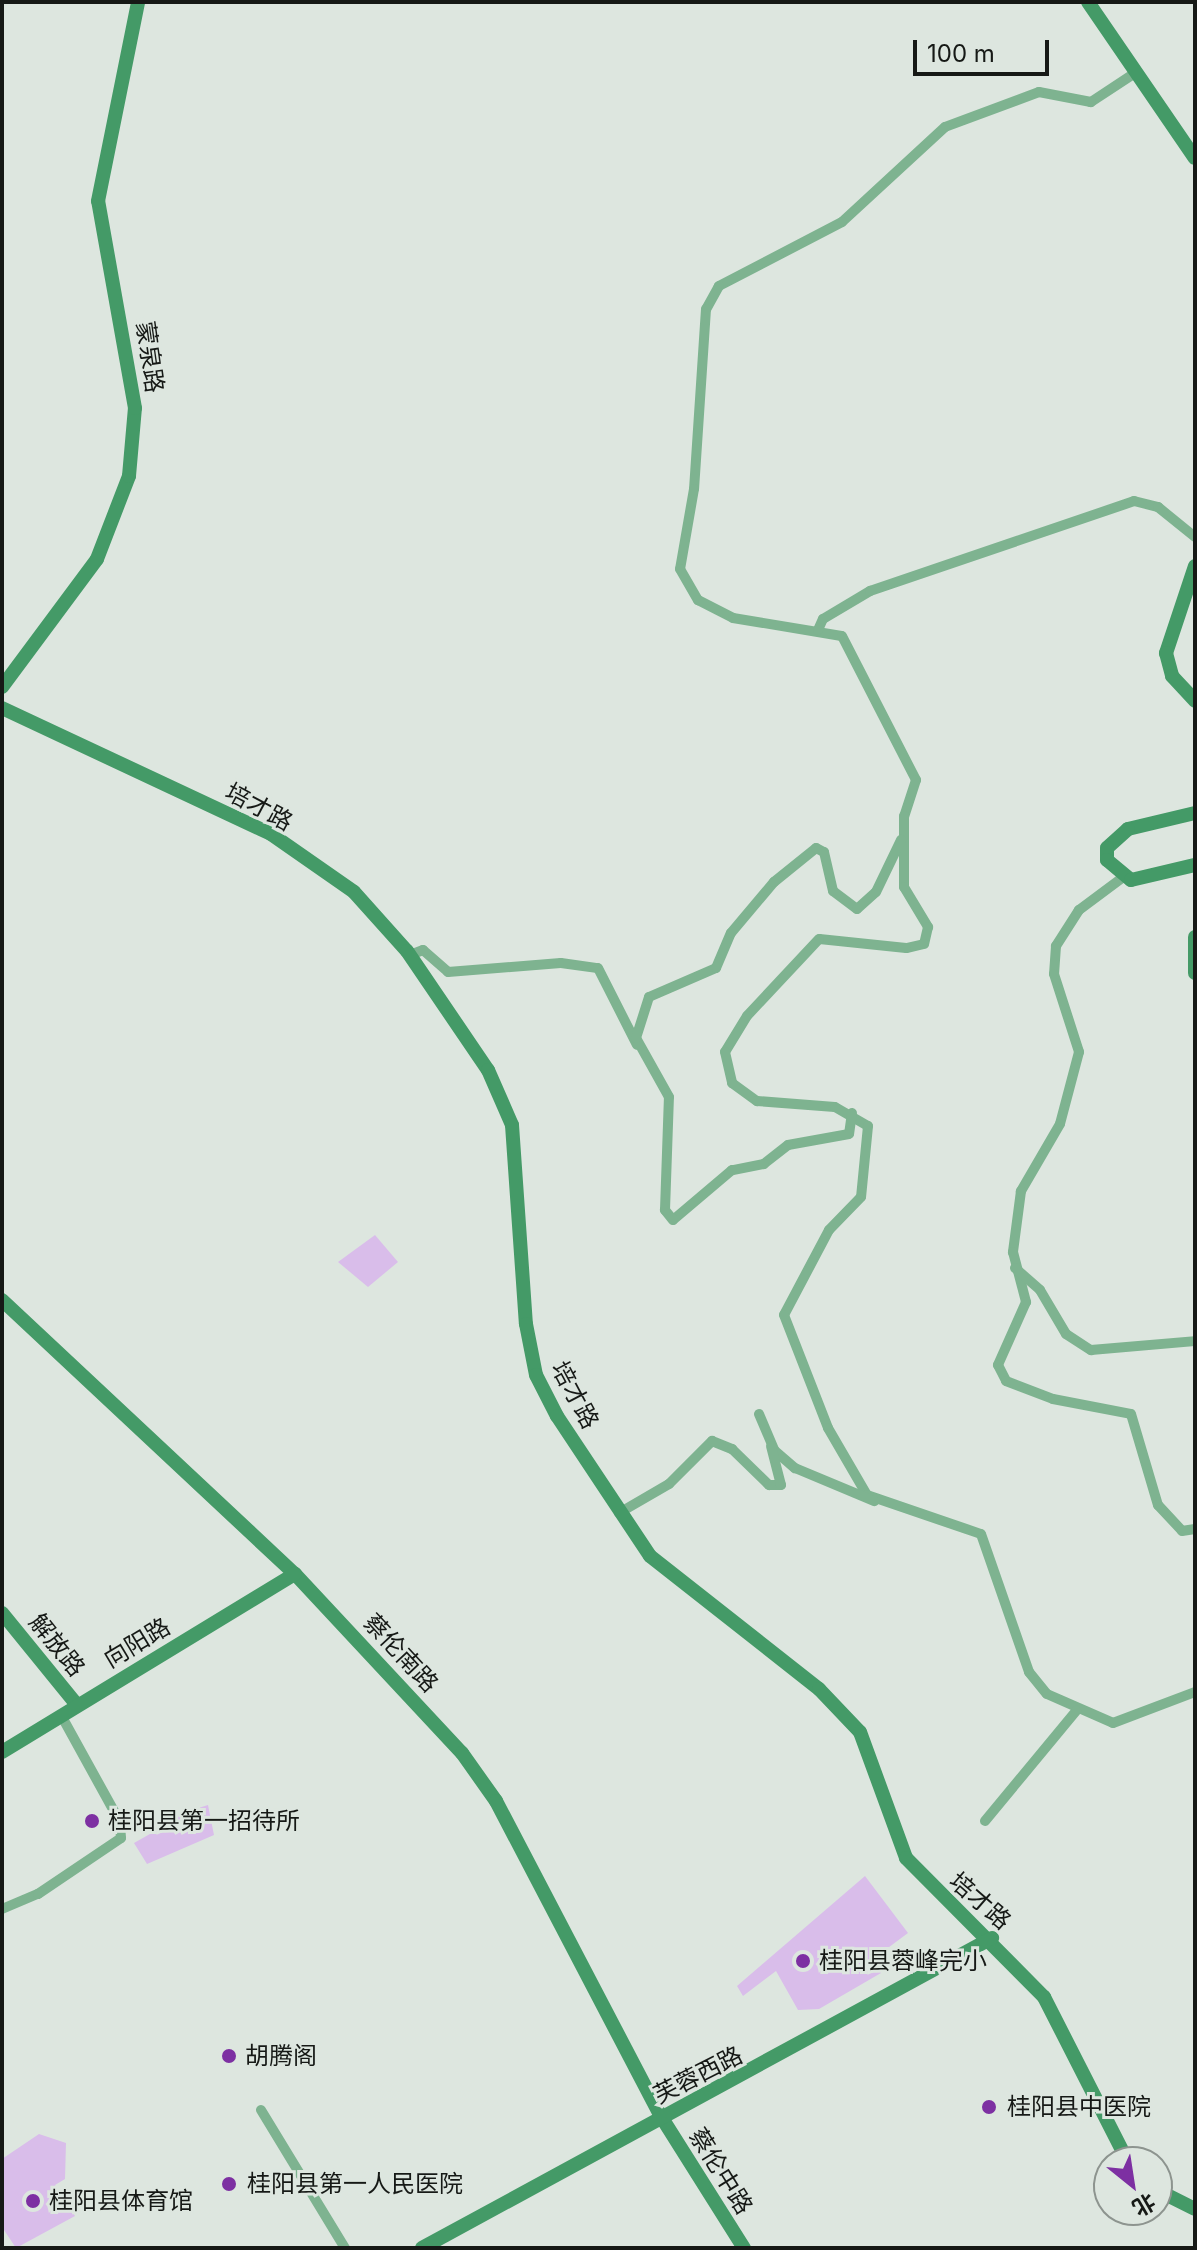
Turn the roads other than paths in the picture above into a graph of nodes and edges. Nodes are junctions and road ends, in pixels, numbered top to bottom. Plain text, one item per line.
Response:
1 (138, 2) edge
2 (1088, 2) edge
3 (1135, 73) junction
4 (1195, 158) edge
5 (1195, 537) edge
6 (1195, 566) edge
7 (818, 630) junction
8 (2, 687) edge
9 (1195, 701) edge
10 (2, 708) edge
11 (1195, 813) edge
12 (903, 838) junction
13 (1195, 865) edge
14 (1122, 878) junction
15 (1195, 937) edge
16 (410, 955) junction
17 (1195, 973) edge
18 (637, 1045) junction
19 (852, 1113) junction
20 (1015, 1268) junction
21 (2, 1300) edge
22 (1195, 1341) edge
23 (759, 1414) dead end
24 (771, 1446) junction
25 (880, 1502) junction
26 (619, 1513) junction
27 (1195, 1529) edge
28 (295, 1574) junction
29 (2, 1613) edge
30 (1195, 1692) edge
31 (77, 1705) junction
32 (1076, 1711) junction
33 (61, 1715) junction
34 (2, 1752) edge
35 (985, 1821) dead end
36 (2, 1909) edge
37 (992, 1938) junction
38 (261, 2110) dead end
39 (662, 2118) junction
40 (1120, 2146) edge
41 (1173, 2198) edge
42 (1195, 2209) edge
43 (345, 2248) edge
44 (422, 2248) edge
45 (744, 2248) edge

1 - 8 street, 蒙泉路
2 - 3 street
3 - 4 street
3 - 7 street
5 - 7 street
6 - 9 street
7 - 12 street
10 - 16 street, 培才路
11 - 14 street
12 - 18 street
12 - 19 street
13 - 14 street
14 - 20 street
15 - 17 street
16 - 18 street
16 - 26 street, 培才路
18 - 19 street
19 - 25 street
20 - 22 street
20 - 27 street
21 - 28 street, 蔡伦南路
23 - 24 street
24 - 25 street
24 - 26 street
25 - 32 street
26 - 37 street, 培才路
28 - 31 street, 向阳路
28 - 39 street, 蔡伦南路
29 - 31 street, 解放路
30 - 32 street
31 - 33 street, 向阳路
32 - 35 street
33 - 34 street, 向阳路
33 - 36 street
37 - 39 street, 芙蓉西路
37 - 40 street, 培才路
38 - 43 street
39 - 44 street, 芙蓉西路
39 - 45 street, 蔡伦中路
41 - 42 street

